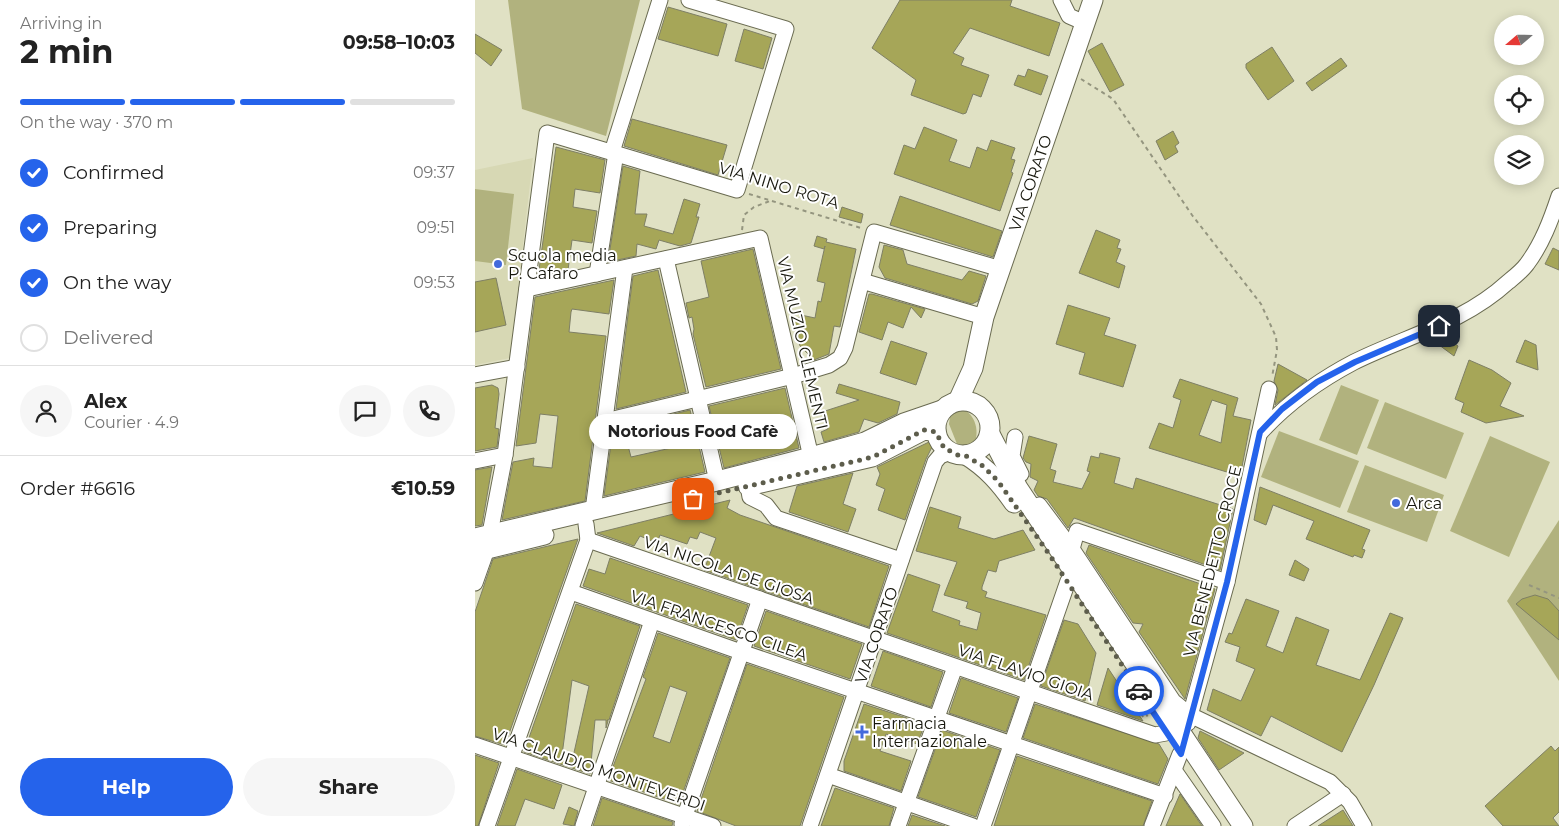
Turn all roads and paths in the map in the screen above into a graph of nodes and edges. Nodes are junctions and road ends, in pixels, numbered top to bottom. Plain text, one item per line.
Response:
1 (659, 0) edge
2 (689, 0) edge
3 (1061, 0) edge
4 (1093, 0) edge
5 (1085, 23) junction
6 (1069, 72) junction
7 (614, 153) junction
8 (737, 190) junction
9 (1559, 196) edge
10 (772, 201) junction
11 (874, 232) junction
12 (743, 242) junction
13 (666, 259) junction
14 (625, 268) junction
15 (1001, 269) junction
16 (597, 274) junction
17 (862, 281) junction
18 (527, 289) junction
19 (984, 317) junction
20 (517, 367) junction
21 (973, 368) junction
22 (475, 375) edge
23 (793, 376) junction
24 (1269, 389) joint
25 (698, 399) junction
26 (950, 405) junction
27 (983, 409) junction
28 (605, 421) junction
29 (936, 432) junction
30 (1260, 432) junction
31 (990, 434) junction
32 (1015, 437) dead end
33 (958, 454) junction
34 (505, 455) junction
35 (811, 457) junction
36 (475, 461) edge
37 (717, 481) junction
38 (748, 486) junction
39 (589, 525) junction
40 (482, 544) edge
41 (1072, 549) junction
42 (901, 560) junction
43 (1067, 581) junction
44 (1227, 582) junction
45 (475, 584) edge
46 (1529, 585) dead end
47 (571, 592) junction
48 (1559, 598) edge
49 (760, 599) junction
50 (653, 621) junction
51 (875, 638) junction
52 (741, 652) junction
53 (955, 667) junction
54 (857, 691) junction
55 (1029, 692) junction
56 (1190, 715) junction
57 (936, 717) junction
58 (1166, 733) junction
59 (1011, 744) junction
60 (475, 746) edge
61 (1180, 755) junction
62 (512, 758) junction
63 (828, 775) junction
64 (597, 786) junction
65 (1343, 794) junction
66 (1165, 796) junction
67 (906, 802) junction
68 (683, 821) edge
69 (487, 826) edge
70 (583, 826) edge
71 (713, 826) edge
72 (810, 826) edge
73 (898, 826) edge
74 (973, 826) edge
75 (983, 826) edge
76 (1152, 826) edge
77 (1213, 826) edge
78 (1228, 826) edge
79 (1243, 826) edge
80 (1295, 826) edge
81 (1364, 826) edge

1 - 7 street
2 - 8 street
3 - 5 street
4 - 5 main road, VIA CORATO
5 - 6 main road, VIA CORATO
6 - 15 main road, VIA CORATO
6 - 24 path
7 - 8 street, VIA NINO ROTA
7 - 16 street
7 - 18 street, VIA NINO ROTA
8 - 10 path, VIA NINO ROTA
9 - 30 street
10 - 11 path, VIA NINO ROTA
10 - 12 path
11 - 15 street
11 - 17 street
12 - 13 street
12 - 23 street, VIA MUZIO CLEMENTI
13 - 14 street
13 - 25 street
14 - 16 street
14 - 28 street
15 - 19 main road, VIA CORATO
16 - 18 street
17 - 19 street
17 - 23 street
18 - 20 street
19 - 21 main road, VIA CORATO
20 - 22 street
20 - 34 street
21 - 26 main road, VIA CORATO
21 - 27 main road, VIA CORATO
23 - 25 street
23 - 35 street, VIA MUZIO CLEMENTI
24 - 30 street, VIA BENEDETTO CROCE
25 - 28 street
25 - 37 street
26 - 27 main road
26 - 29 main road, VIA CORATO
26 - 35 main road
27 - 31 main road, VIA CORATO
28 - 39 street
29 - 33 main road
29 - 38 main road
30 - 44 street, VIA BENEDETTO CROCE
31 - 33 main road, VIA CORATO
31 - 61 main road
32 - 41 street
33 - 42 street, VIA CORATO
33 - 43 main road
34 - 36 street
34 - 40 street
35 - 37 main road
37 - 39 main road
38 - 39 main road
38 - 42 street
39 - 40 main road
39 - 47 street
39 - 49 street, VIA NICOLA DE GIOSA
40 - 45 street
41 - 44 street
41 - 56 street
42 - 51 street, VIA CORATO
43 - 55 street
43 - 58 main road
44 - 56 street, VIA BENEDETTO CROCE
46 - 48 path
47 - 50 street, VIA FRANCESCO CILEA
47 - 62 street
49 - 51 street, VIA NICOLA DE GIOSA
49 - 52 street
50 - 52 street, VIA FRANCESCO CILEA
50 - 64 street
51 - 53 street, VIA FLAVIO GIOIA
51 - 54 street, VIA CORATO
52 - 54 street, VIA FRANCESCO CILEA
52 - 68 street
53 - 55 street, VIA FLAVIO GIOIA
53 - 57 street
54 - 57 street, VIA FRANCESCO CILEA
54 - 63 street, VIA CORATO
55 - 58 street, VIA FLAVIO GIOIA
55 - 59 street
56 - 61 street, VIA BENEDETTO CROCE
56 - 65 street
57 - 59 street, VIA FRANCESCO CILEA
57 - 67 street
58 - 61 main road
59 - 66 street, VIA FRANCESCO CILEA
59 - 75 street
60 - 62 street, VIA CLAUDIO MONTEVERDI
61 - 66 street, VIA BENEDETTO CROCE
61 - 77 street
61 - 78 main road
61 - 79 main road
62 - 64 street, VIA CLAUDIO MONTEVERDI
62 - 69 street
63 - 67 street
63 - 72 street, VIA CORATO
64 - 68 street, VIA CLAUDIO MONTEVERDI
64 - 70 street
65 - 80 street
65 - 81 street
66 - 76 street, VIA BENEDETTO CROCE
67 - 73 street
67 - 74 street
68 - 71 street, VIA CLAUDIO MONTEVERDI

